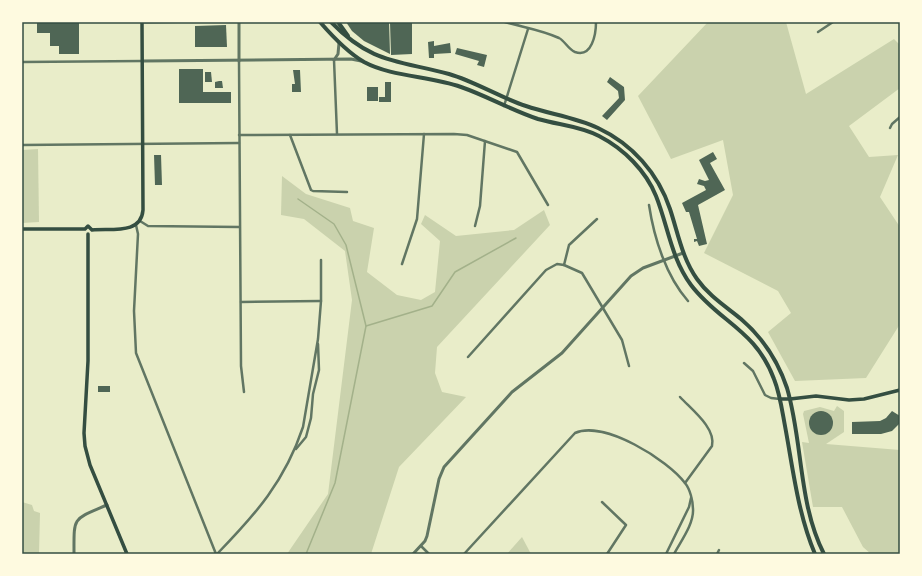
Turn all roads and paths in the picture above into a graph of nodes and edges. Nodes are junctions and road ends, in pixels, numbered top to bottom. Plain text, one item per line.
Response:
1 (142, 22) edge
2 (214, 22) edge
3 (239, 22) edge
4 (320, 22) edge
5 (332, 22) edge
6 (338, 22) edge
7 (505, 22) edge
8 (596, 22) edge
9 (833, 22) edge
10 (528, 29) junction
11 (818, 32) dead end
12 (339, 42) junction
13 (352, 42) junction
14 (239, 60) junction
15 (334, 60) junction
16 (143, 61) junction
17 (363, 61) junction
18 (22, 62) edge
19 (507, 98) junction
20 (504, 106) junction
21 (900, 118) edge
22 (890, 128) dead end
23 (337, 134) junction
24 (424, 134) junction
25 (239, 135) junction
26 (290, 135) junction
27 (485, 141) junction
28 (239, 143) junction
29 (143, 144) junction
30 (22, 145) edge
31 (347, 192) dead end
32 (548, 205) dead end
33 (649, 205) dead end
34 (597, 219) dead end
35 (140, 221) junction
36 (136, 225) junction
37 (475, 226) dead end
38 (239, 227) junction
39 (22, 229) edge
40 (85, 229) junction
41 (92, 230) junction
42 (88, 234) junction
43 (683, 253) junction
44 (674, 256) junction
45 (321, 260) dead end
46 (664, 260) junction
47 (402, 264) dead end
48 (564, 264) junction
49 (321, 301) junction
50 (688, 301) dead end
51 (240, 302) junction
52 (603, 308) junction
53 (318, 339) junction
54 (468, 356) dead end
55 (744, 362) dead end
56 (629, 366) dead end
57 (900, 390) edge
58 (244, 392) dead end
59 (680, 397) dead end
60 (780, 399) junction
61 (790, 400) junction
62 (294, 451) junction
63 (686, 483) junction
64 (691, 498) junction
65 (602, 502) dead end
66 (107, 505) junction
67 (421, 546) junction
68 (719, 550) dead end
69 (74, 554) edge
70 (127, 554) edge
71 (217, 554) edge
72 (413, 554) edge
73 (429, 554) edge
74 (464, 554) edge
75 (607, 554) edge
76 (666, 554) edge
77 (674, 554) edge
78 (717, 554) edge
79 (815, 554) edge
80 (824, 554) edge

1 - 2 lane
1 - 16 main road
3 - 14 street
4 - 12 main road
5 - 13 main road
6 - 13 main road
7 - 10 street
8 - 10 street
9 - 11 street
10 - 19 street
12 - 15 street
12 - 17 main road
13 - 19 main road
14 - 15 street
14 - 16 street
14 - 25 street
15 - 17 street
15 - 23 street
16 - 18 street
16 - 29 main road
17 - 20 main road
19 - 20 street
19 - 43 main road
20 - 44 main road
21 - 22 street
23 - 24 street
23 - 26 street
24 - 27 street
24 - 47 street
25 - 26 street
25 - 28 street
26 - 31 street
27 - 32 street
27 - 37 street
28 - 29 street
28 - 38 street
29 - 30 street
29 - 35 main road
33 - 46 street
34 - 48 street
35 - 36 main road
35 - 38 street
36 - 41 main road
36 - 71 street
38 - 51 street
39 - 40 main road
40 - 41 main road
40 - 42 main road
41 - 42 main road
42 - 66 main road
43 - 44 street
43 - 61 main road
44 - 46 street
44 - 60 main road
45 - 49 street
46 - 50 street
46 - 52 street
48 - 52 street
48 - 54 street
49 - 51 street
49 - 53 street
51 - 58 street
52 - 56 street
52 - 67 street
53 - 62 street
53 - 62 street
55 - 60 street
57 - 61 main road
59 - 63 street
60 - 61 main road
60 - 79 main road
61 - 80 main road
62 - 71 street
63 - 64 street
63 - 74 street
64 - 76 street
64 - 77 street
65 - 75 street
66 - 69 street
66 - 70 main road
67 - 72 street
67 - 73 street
68 - 78 street

